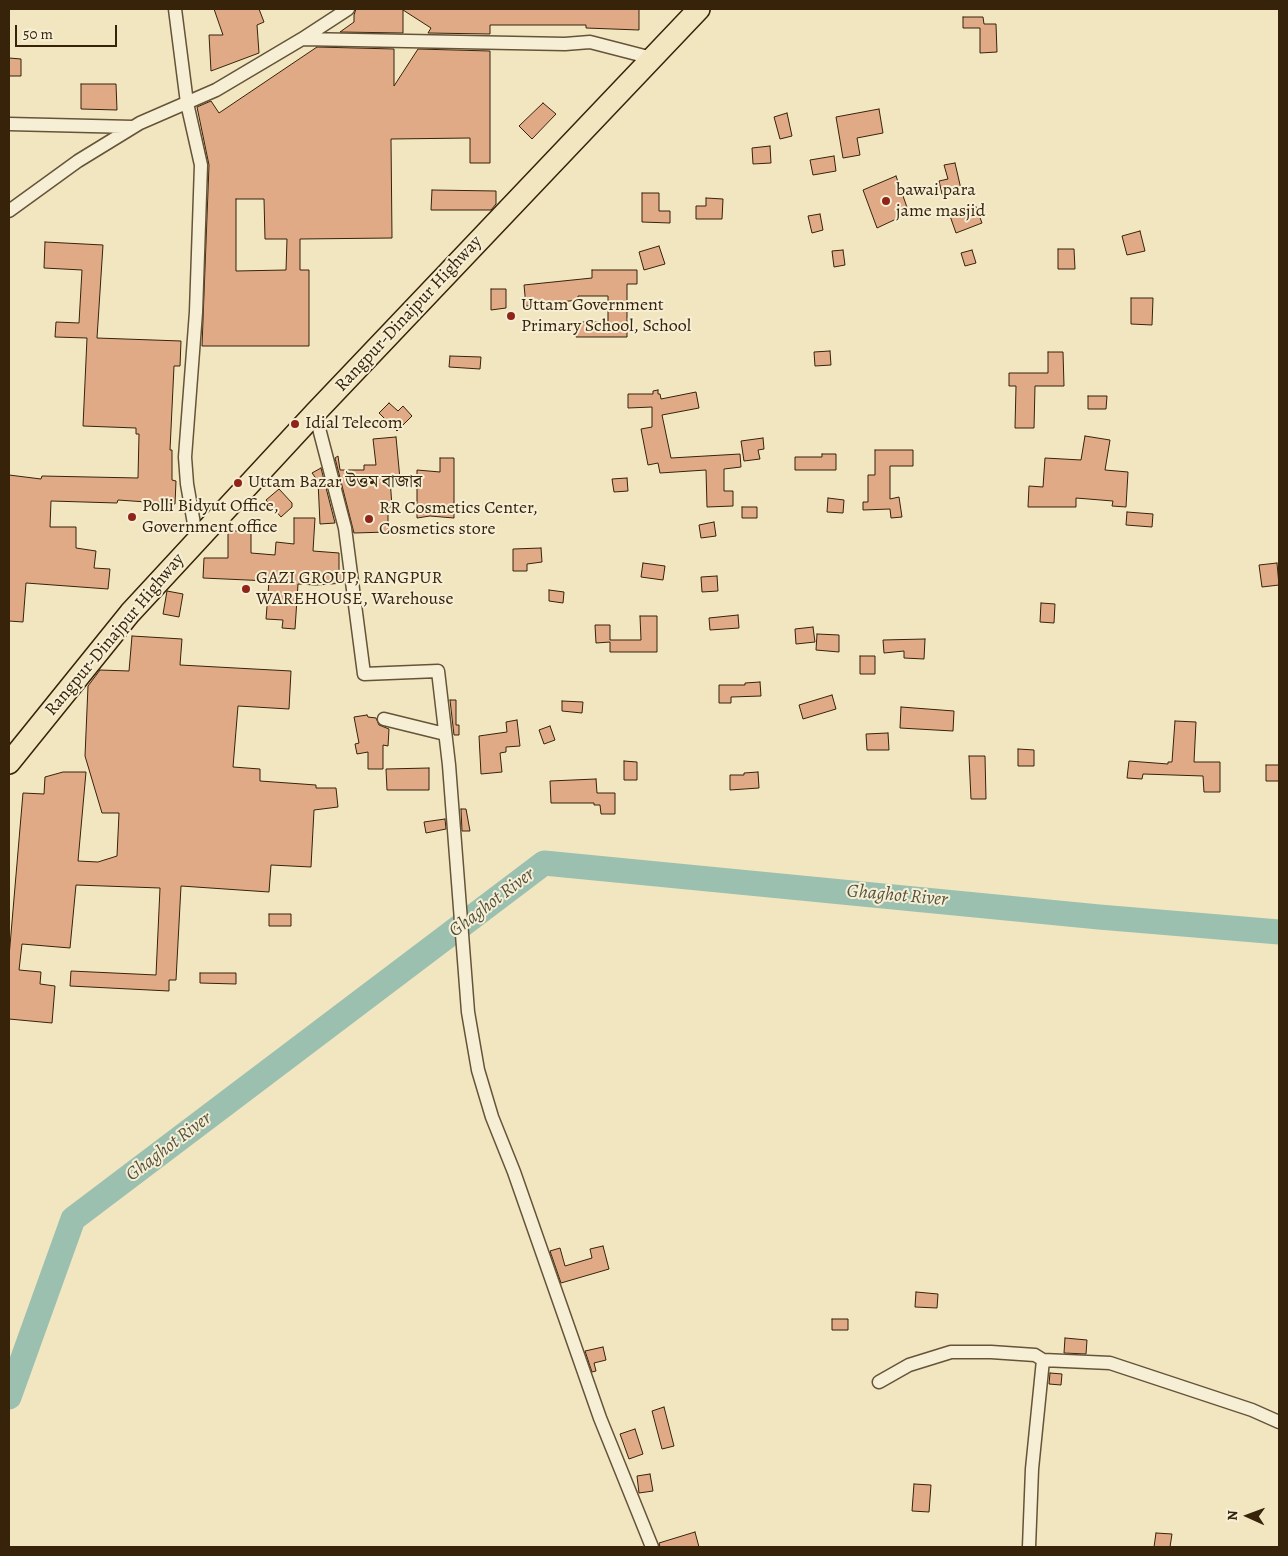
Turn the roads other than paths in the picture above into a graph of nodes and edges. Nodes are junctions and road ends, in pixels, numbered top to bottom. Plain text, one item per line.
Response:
1 (175, 9) edge
2 (348, 9) edge
3 (699, 9) edge
4 (302, 39) junction
5 (652, 58) junction
6 (187, 103) junction
7 (9, 124) edge
8 (133, 127) junction
9 (9, 211) edge
10 (316, 413) junction
11 (197, 541) junction
12 (384, 719) dead end
13 (446, 734) junction
14 (9, 763) edge
15 (1042, 1360) junction
16 (879, 1382) dead end
17 (1279, 1422) edge
18 (652, 1547) edge
19 (1029, 1547) edge

1 - 6 street
2 - 4 street
3 - 5 highway, Rangpur-Dinajpur Highway
4 - 5 street
4 - 6 street
5 - 10 highway, Rangpur-Dinajpur Highway
6 - 8 street
6 - 11 street
7 - 8 street
8 - 9 street
10 - 11 highway, Rangpur-Dinajpur Highway
10 - 13 street
11 - 14 highway, Rangpur-Dinajpur Highway
12 - 13 street
13 - 18 street
15 - 16 street
15 - 17 street
15 - 19 street

